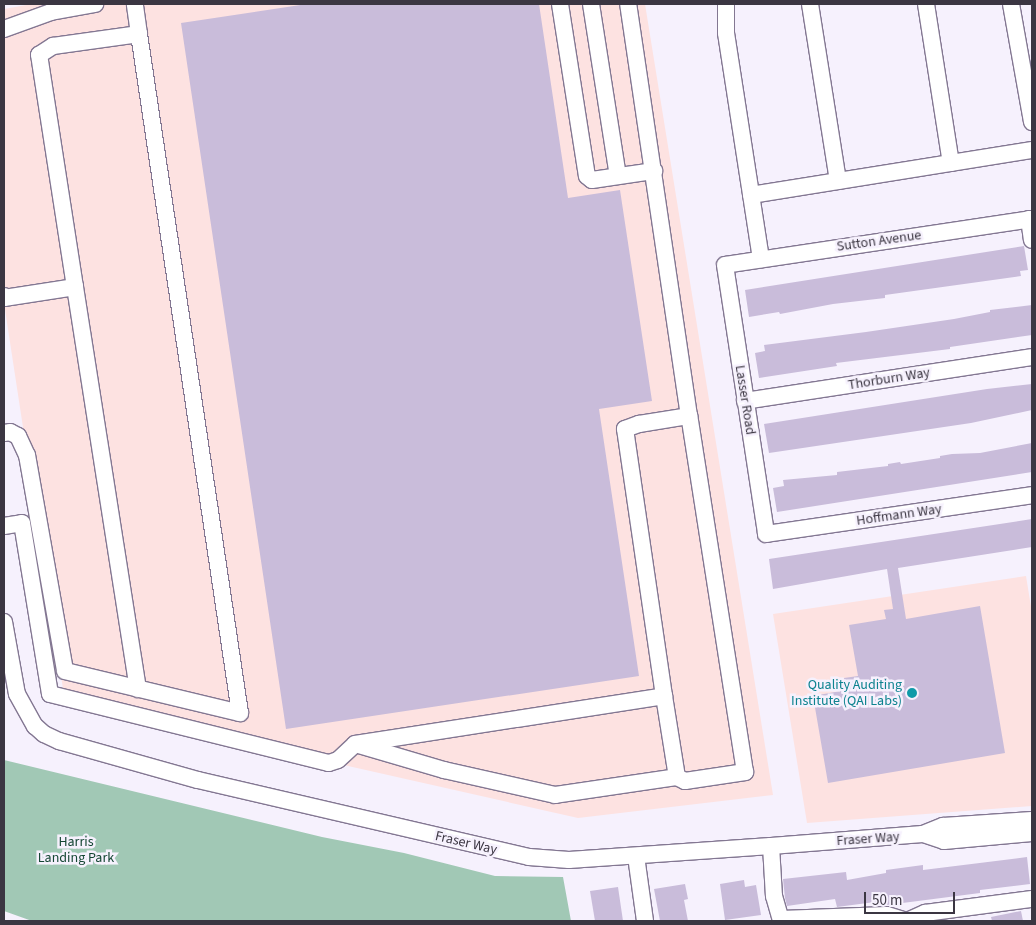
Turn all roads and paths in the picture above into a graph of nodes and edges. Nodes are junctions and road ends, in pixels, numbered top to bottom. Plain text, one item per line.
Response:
1 (95, 4) edge
2 (135, 4) edge
3 (560, 4) edge
4 (591, 4) edge
5 (628, 4) edge
6 (727, 4) edge
7 (810, 4) edge
8 (926, 4) edge
9 (1011, 4) edge
10 (4, 29) edge
11 (139, 34) junction
12 (1032, 122) edge
13 (1032, 150) edge
14 (951, 163) junction
15 (654, 171) junction
16 (618, 176) junction
17 (838, 181) junction
18 (751, 195) junction
19 (1031, 219) edge
20 (1032, 240) edge
21 (761, 259) junction
22 (725, 265) joint
23 (76, 287) junction
24 (4, 296) edge
25 (1032, 357) edge
26 (745, 401) junction
27 (689, 416) junction
28 (4, 433) edge
29 (1032, 495) edge
30 (4, 526) edge
31 (766, 534) joint
32 (4, 622) edge
33 (138, 689) junction
34 (664, 696) junction
35 (355, 744) junction
36 (677, 776) junction
37 (1032, 820) edge
38 (1032, 833) edge
39 (923, 834) junction
40 (771, 846) junction
41 (636, 856) junction
42 (1032, 899) edge
43 (781, 920) edge
44 (645, 921) edge
45 (907, 921) edge

1 - 10 street
2 - 11 street
3 - 16 street
4 - 16 street
5 - 15 street
6 - 18 street
7 - 17 street
8 - 14 street
9 - 12 street
11 - 23 street
11 - 33 street
13 - 14 street
14 - 17 street
15 - 16 street
15 - 27 street
17 - 18 street
18 - 21 street
19 - 20 street
19 - 21 street, Sutton Avenue
21 - 22 street, Sutton Avenue
22 - 26 street, Lasser Road
23 - 24 street
23 - 33 street
25 - 26 street, Thorburn Way
26 - 31 street, Lasser Road
27 - 34 street
27 - 36 street
28 - 33 street
29 - 31 street, Hoffmann Way
30 - 35 street
32 - 41 street, Fraser Way
34 - 35 street
34 - 36 street
35 - 36 street
37 - 39 street, Fraser Way
38 - 39 street, Fraser Way
39 - 40 street, Fraser Way
40 - 41 street, Fraser Way
40 - 43 street
41 - 44 street
42 - 45 street
43 - 45 street

